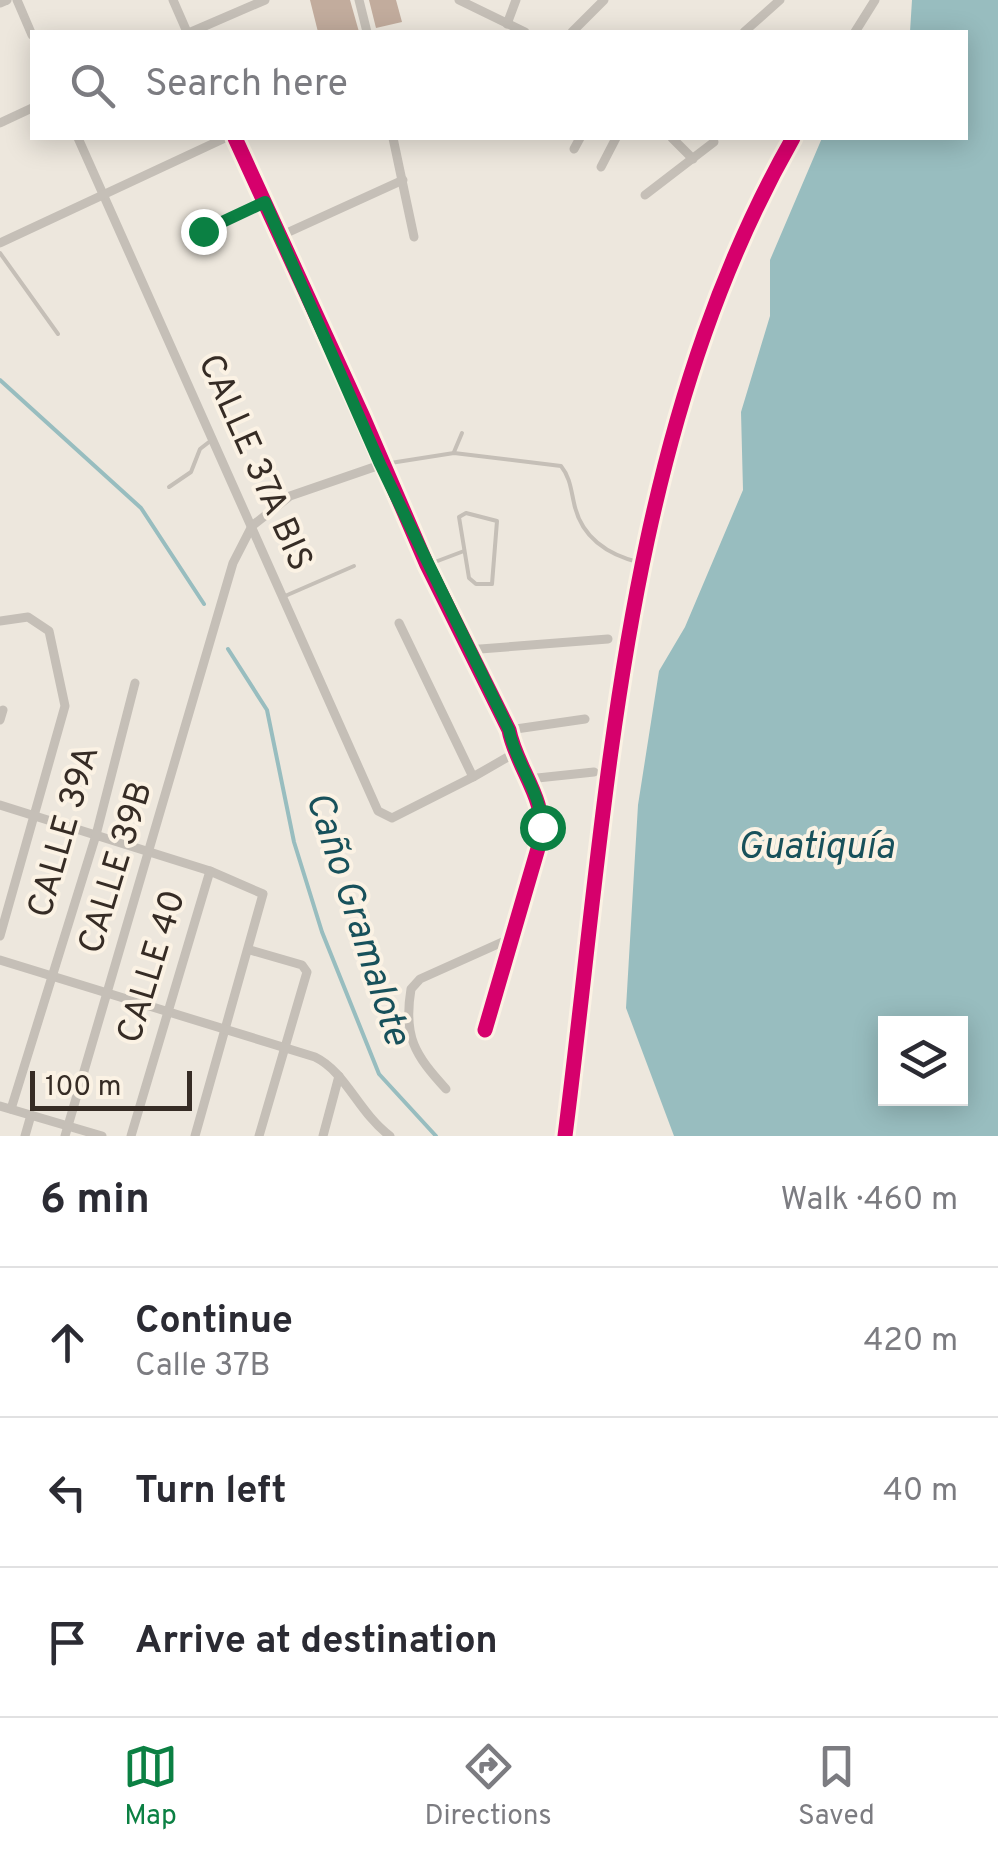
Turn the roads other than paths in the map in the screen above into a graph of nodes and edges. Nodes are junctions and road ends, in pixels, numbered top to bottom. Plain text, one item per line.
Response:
1 (8, 0) edge
2 (18, 0) edge
3 (173, 0) edge
4 (264, 0) edge
5 (359, 0) edge
6 (460, 0) edge
7 (516, 0) edge
8 (604, 0) edge
9 (780, 0) edge
10 (875, 0) edge
11 (0, 3) edge
12 (507, 24) junction
13 (30, 30) edge
14 (188, 30) edge
15 (194, 30) edge
16 (367, 30) edge
17 (520, 30) edge
18 (574, 30) edge
19 (746, 30) edge
20 (856, 30) edge
21 (30, 109) edge
22 (0, 123) edge
23 (79, 140) edge
24 (219, 140) edge
25 (236, 140) edge
26 (393, 140) edge
27 (579, 140) edge
28 (615, 140) edge
29 (674, 140) edge
30 (793, 140) edge
31 (714, 142) dead end
32 (574, 149) dead end
33 (693, 159) junction
34 (601, 167) dead end
35 (403, 180) junction
36 (103, 191) junction
37 (645, 194) dead end
38 (265, 202) junction
39 (203, 231) dead end
40 (280, 236) junction
41 (414, 237) dead end
42 (0, 243) edge
43 (0, 254) edge
44 (58, 334) dead end
45 (462, 433) dead end
46 (213, 439) junction
47 (454, 453) junction
48 (380, 464) junction
49 (169, 488) dead end
50 (252, 526) junction
51 (464, 551) junction
52 (640, 563) junction
53 (427, 564) junction
54 (354, 566) dead end
55 (284, 596) junction
56 (0, 621) edge
57 (399, 623) dead end
58 (608, 639) dead end
59 (467, 650) junction
60 (135, 683) dead end
61 (585, 719) dead end
62 (509, 730) junction
63 (514, 754) junction
64 (594, 772) dead end
65 (473, 777) junction
66 (528, 779) junction
67 (0, 805) edge
68 (34, 815) junction
69 (96, 835) junction
70 (150, 852) junction
71 (210, 872) junction
72 (0, 936) edge
73 (508, 939) junction
74 (250, 950) junction
75 (0, 960) edge
76 (52, 976) junction
77 (108, 993) junction
78 (169, 1011) junction
79 (227, 1029) junction
80 (485, 1030) dead end
81 (285, 1046) junction
82 (340, 1074) junction
83 (446, 1089) dead end
84 (5, 1108) edge
85 (31, 1115) junction
86 (67, 1131) edge
87 (24, 1136) edge
88 (102, 1136) edge
89 (132, 1136) edge
90 (196, 1136) edge
91 (259, 1136) edge
92 (323, 1136) edge
93 (390, 1136) edge
94 (565, 1136) edge

1 - 11 street
2 - 13 street
3 - 14 street
4 - 15 street
5 - 16 street
6 - 12 street
7 - 12 street
8 - 18 street
9 - 19 street
10 - 20 street
12 - 17 street
21 - 22 street
23 - 36 street, CALLE 37A BIS
24 - 36 street
25 - 38 street
26 - 35 street
27 - 32 street
28 - 34 street
29 - 33 street
30 - 52 street
31 - 33 street
33 - 37 street
35 - 40 street
35 - 41 street
36 - 42 street
36 - 46 street, CALLE 37A BIS
38 - 39 lane
38 - 40 street
40 - 48 street
43 - 44 lane
45 - 47 lane
46 - 49 lane
46 - 50 street, CALLE 37A BIS
47 - 48 lane
47 - 52 lane
48 - 50 street
48 - 53 street
50 - 55 street, CALLE 37A BIS
50 - 70 street, CALLE 39B
51 - 51 lane
51 - 53 lane
52 - 94 street
53 - 59 street
54 - 55 lane
55 - 65 street, CALLE 37A BIS
56 - 68 street
57 - 65 street
58 - 59 street
59 - 62 street
60 - 69 street, CALLE 39A
61 - 62 street
62 - 63 street
63 - 65 street
63 - 66 street
64 - 66 street
66 - 73 street
67 - 68 street
68 - 69 street
68 - 72 street
69 - 70 street
69 - 76 street, CALLE 39A
70 - 71 street
70 - 77 street, CALLE 39B
71 - 74 street
71 - 78 street, CALLE 40
73 - 80 street
73 - 83 street
74 - 79 street
74 - 81 street
75 - 76 street
76 - 77 street
76 - 84 street, CALLE 39A
77 - 78 street
77 - 86 street, CALLE 39B
78 - 79 street
78 - 89 street, CALLE 40
79 - 81 street
79 - 90 street
81 - 82 street
81 - 91 street
82 - 92 street
82 - 93 street
84 - 85 street
85 - 86 street
85 - 87 street
86 - 88 street

